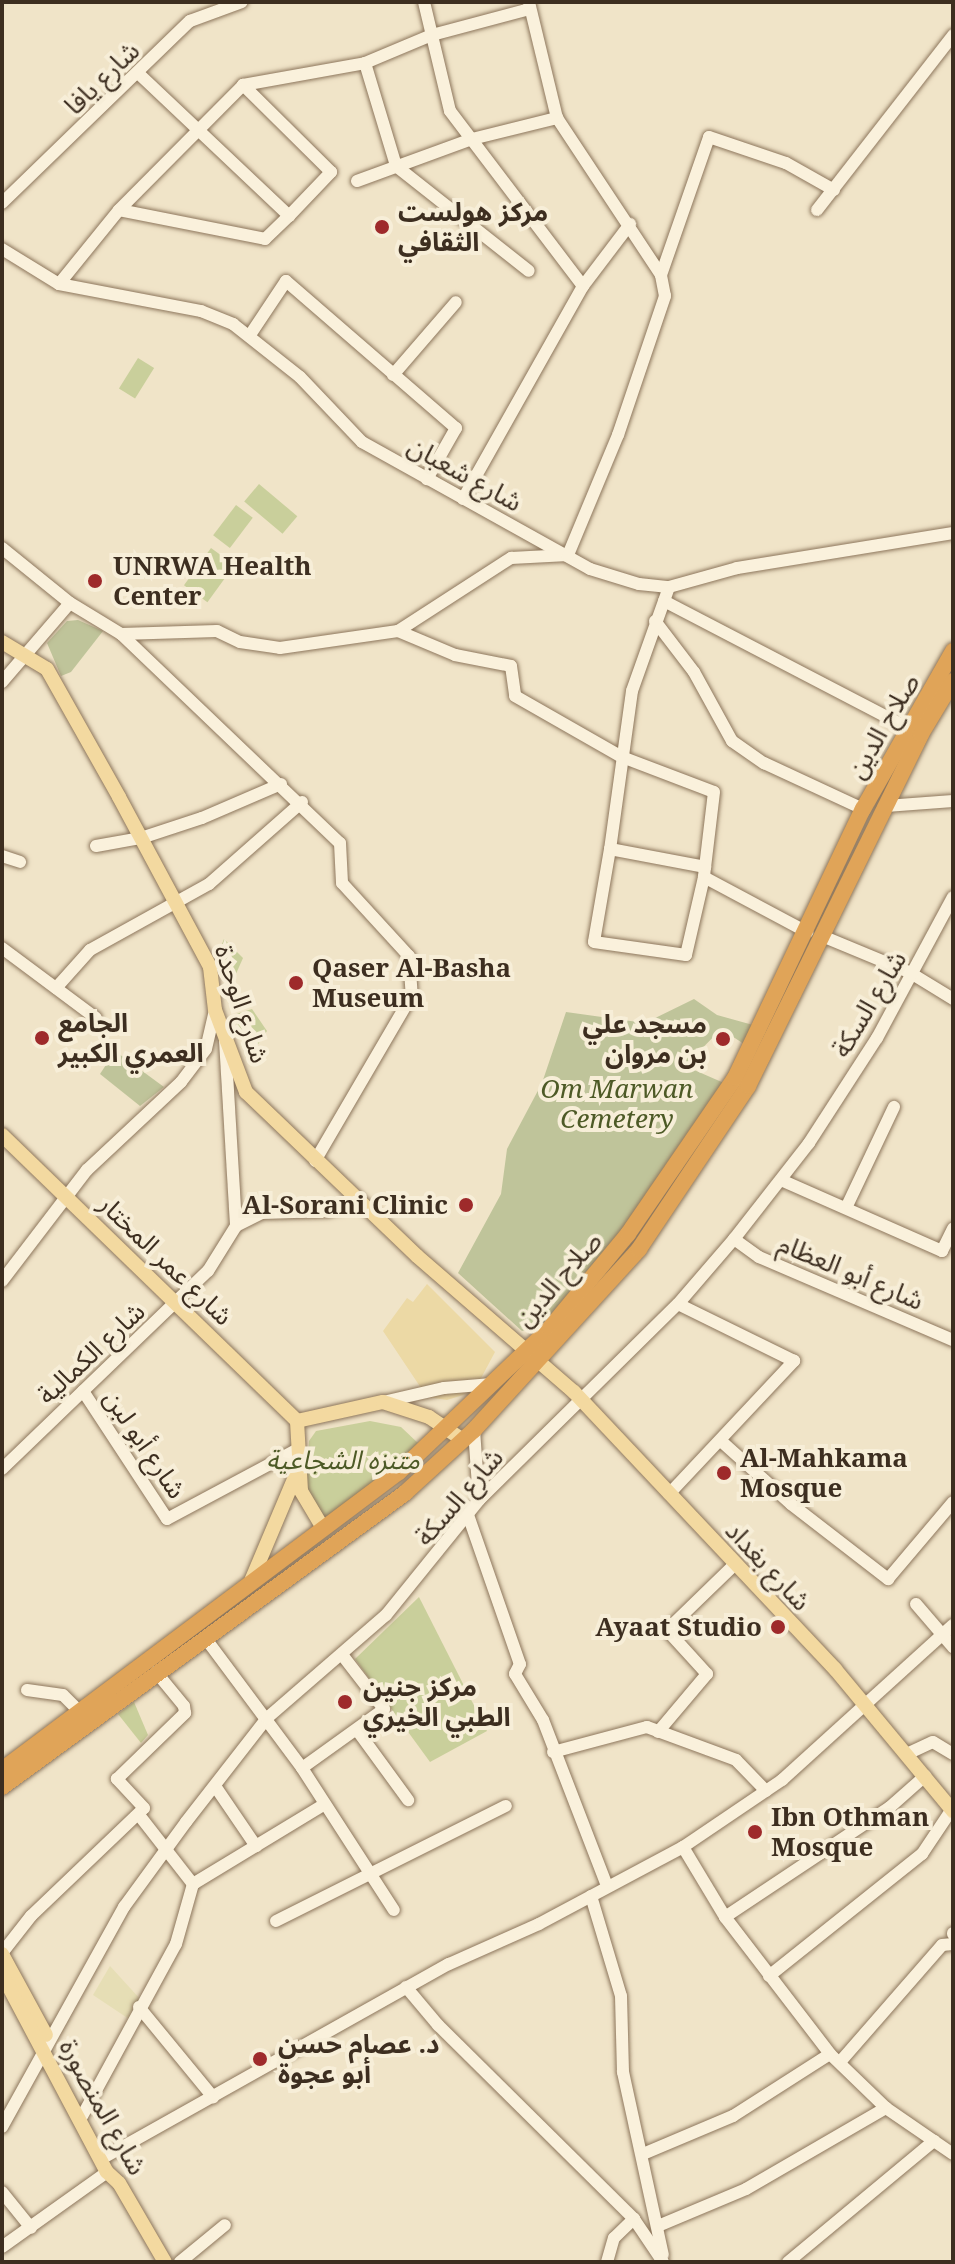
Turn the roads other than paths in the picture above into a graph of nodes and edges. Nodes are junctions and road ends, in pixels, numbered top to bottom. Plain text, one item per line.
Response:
1 (197, 2) edge
2 (242, 2) edge
3 (424, 2) edge
4 (530, 6) edge
5 (209, 11) junction
6 (432, 35) junction
7 (953, 35) edge
8 (365, 63) junction
9 (139, 74) junction
10 (243, 85) junction
11 (557, 118) junction
12 (198, 127) junction
13 (472, 139) junction
14 (396, 166) junction
15 (357, 181) dead end
16 (834, 190) junction
17 (2, 203) edge
18 (119, 210) junction
19 (817, 210) dead end
20 (289, 216) junction
21 (630, 224) junction
22 (2, 249) edge
23 (529, 271) dead end
24 (661, 275) junction
25 (59, 284) junction
26 (583, 286) junction
27 (456, 302) dead end
28 (250, 335) junction
29 (393, 375) junction
30 (427, 479) junction
31 (463, 499) junction
32 (953, 533) edge
33 (2, 548) edge
34 (568, 555) junction
35 (669, 587) junction
36 (664, 601) junction
37 (70, 603) junction
38 (655, 621) junction
39 (398, 631) junction
40 (121, 634) junction
41 (2, 642) edge
42 (953, 651) edge
43 (26, 655) junction
44 (953, 681) edge
45 (2, 682) edge
46 (910, 729) junction
47 (622, 757) junction
48 (281, 784) junction
49 (953, 801) edge
50 (302, 802) junction
51 (886, 806) junction
52 (863, 809) junction
53 (141, 838) junction
54 (96, 846) dead end
55 (610, 849) junction
56 (2, 856) edge
57 (20, 862) dead end
58 (704, 872) junction
59 (953, 897) edge
60 (176, 904) junction
61 (814, 934) junction
62 (2, 948) edge
63 (914, 977) junction
64 (56, 988) junction
65 (953, 999) edge
66 (215, 1010) junction
67 (96, 1018) dead end
68 (225, 1036) junction
69 (894, 1107) dead end
70 (2, 1135) edge
71 (315, 1161) junction
72 (781, 1180) junction
73 (66, 1197) junction
74 (361, 1202) junction
75 (846, 1208) junction
76 (236, 1226) junction
77 (953, 1228) edge
78 (734, 1239) junction
79 (2, 1281) edge
80 (176, 1304) junction
81 (678, 1304) junction
82 (953, 1340) edge
83 (533, 1357) junction
84 (492, 1384) junction
85 (83, 1391) junction
86 (579, 1400) junction
87 (383, 1402) junction
88 (297, 1421) junction
89 (446, 1427) junction
90 (468, 1435) junction
91 (721, 1441) junction
92 (298, 1449) junction
93 (2, 1469) edge
94 (298, 1472) junction
95 (669, 1494) junction
96 (479, 1500) junction
97 (953, 1502) edge
98 (468, 1515) junction
99 (323, 1528) junction
100 (735, 1564) junction
101 (251, 1581) junction
102 (916, 1604) dead end
103 (953, 1625) edge
104 (942, 1634) junction
105 (206, 1639) junction
106 (953, 1647) edge
107 (343, 1656) junction
108 (156, 1672) junction
109 (27, 1690) dead end
110 (865, 1704) junction
111 (80, 1712) junction
112 (267, 1718) junction
113 (357, 1730) junction
114 (658, 1732) junction
115 (553, 1752) junction
116 (909, 1753) junction
117 (953, 1754) edge
118 (302, 1768) junction
119 (2, 1770) edge
120 (925, 1776) junction
121 (215, 1786) junction
122 (2, 1787) edge
123 (766, 1791) junction
124 (408, 1800) dead end
125 (325, 1804) junction
126 (506, 1806) dead end
127 (952, 1810) edge
128 (139, 1815) junction
129 (256, 1846) junction
130 (683, 1847) junction
131 (167, 1848) junction
132 (370, 1871) junction
133 (193, 1884) junction
134 (607, 1886) junction
135 (591, 1896) junction
136 (394, 1910) dead end
137 (725, 1917) junction
138 (276, 1921) dead end
139 (953, 1944) edge
140 (2, 1954) edge
141 (2, 1974) edge
142 (769, 1976) junction
143 (406, 1987) junction
144 (139, 2007) junction
145 (47, 2047) junction
146 (835, 2058) junction
147 (213, 2097) junction
148 (886, 2108) junction
149 (83, 2115) junction
150 (2, 2127) edge
151 (934, 2141) junction
152 (643, 2154) junction
153 (953, 2154) edge
154 (105, 2162) junction
155 (2, 2192) edge
156 (634, 2219) junction
157 (225, 2225) dead end
158 (658, 2226) junction
159 (31, 2228) junction
160 (2, 2247) edge
161 (165, 2262) edge
162 (180, 2262) edge
163 (607, 2262) edge
164 (664, 2262) edge
165 (788, 2262) edge

1 - 5 street
2 - 5 street, شارع يافا
3 - 6 street
4 - 6 street
4 - 11 street
5 - 9 street, شارع يافا
6 - 8 street
6 - 13 street
7 - 16 street
8 - 10 street
8 - 14 street
9 - 12 street
9 - 17 street, شارع يافا
10 - 12 street
10 - 20 street
11 - 13 street
11 - 21 street
12 - 18 street
12 - 20 street
13 - 14 street
13 - 26 street
14 - 15 street
14 - 23 street
16 - 19 street
16 - 24 street
18 - 20 street
18 - 25 street
21 - 24 street
21 - 26 street
22 - 25 street, شارع شعبان
24 - 34 street
25 - 28 street, شارع شعبان
26 - 31 street
27 - 29 street
28 - 29 street
28 - 30 street, شارع شعبان
29 - 30 street
30 - 31 street, شارع شعبان
31 - 34 street, شارع شعبان
32 - 35 street, شارع شعبان
33 - 37 street
34 - 35 street, شارع شعبان
34 - 39 street
35 - 36 street
36 - 38 street
36 - 46 street
37 - 40 street
37 - 43 street
38 - 47 street
38 - 52 street
39 - 40 street
39 - 47 street
40 - 48 street
41 - 43 main road, شارع الوحدة
42 - 46 highway, صلاح الدين
43 - 45 street
43 - 53 main road, شارع الوحدة
44 - 51 highway, صلاح الدين
46 - 52 highway, صلاح الدين
47 - 55 street
47 - 58 street
48 - 50 street
48 - 53 street
49 - 51 street
50 - 60 street
50 - 71 street
51 - 61 highway, صلاح الدين
52 - 61 highway, صلاح الدين
53 - 54 street
53 - 60 main road, شارع الوحدة
55 - 58 street
55 - 58 street
56 - 57 street
58 - 61 street
59 - 63 street, شارع السكة
60 - 64 street
60 - 66 main road, شارع الوحدة
61 - 63 street
61 - 83 highway, صلاح الدين
62 - 64 street
63 - 65 street
63 - 72 street, شارع السكة
64 - 67 street
66 - 68 main road, شارع الوحدة
66 - 73 street
68 - 71 main road, شارع الوحدة
68 - 76 street
69 - 75 street
70 - 73 main road, شارع عمر المختار
71 - 74 main road, شارع الوحدة
72 - 75 street
72 - 78 street, شارع السكة
73 - 79 street
73 - 80 main road, شارع عمر المختار
74 - 76 street
74 - 83 main road, شارع الوحدة
75 - 77 street
76 - 80 street, شارع الكمالية
78 - 81 street, شارع السكة
78 - 82 street, شارع أبو العظام
80 - 85 street, شارع الكمالية
80 - 88 main road, شارع عمر المختار
81 - 86 street, شارع السكة
81 - 91 street
83 - 84 highway, صلاح الدين
83 - 86 main road, شارع بغداد
83 - 90 highway, صلاح الدين
84 - 87 street
84 - 89 highway, صلاح الدين
85 - 92 street, شارع أبو لبن
85 - 93 street, شارع الكمالية
86 - 95 main road, شارع بغداد
86 - 96 street, شارع السكة
87 - 88 main road
87 - 89 main road
88 - 92 main road
89 - 90 main road
89 - 99 highway, صلاح الدين
90 - 96 street
90 - 105 highway, صلاح الدين
91 - 95 street
91 - 97 street
92 - 94 main road
94 - 99 main road
94 - 101 main road
95 - 100 main road, شارع بغداد
96 - 98 street, شارع السكة
98 - 107 street, شارع السكة
98 - 115 street
99 - 101 highway, صلاح الدين
100 - 110 main road, شارع بغداد
100 - 114 street
101 - 111 highway, صلاح الدين
102 - 104 street
103 - 104 street
104 - 106 street
104 - 110 street
105 - 108 highway, صلاح الدين
105 - 112 street
107 - 112 street, شارع السكة
107 - 113 street
108 - 122 highway, صلاح الدين
108 - 128 street
109 - 111 street
110 - 116 main road, شارع بغداد
110 - 123 street
111 - 119 highway, صلاح الدين
112 - 118 street
112 - 121 street, شارع السكة
113 - 118 street
113 - 124 street
114 - 115 street
114 - 123 street
115 - 134 street
116 - 117 street
116 - 120 main road, شارع بغداد
118 - 125 street
120 - 127 main road, شارع بغداد
120 - 137 street
121 - 129 street
121 - 131 street, شارع السكة
123 - 130 street
125 - 129 street
125 - 132 street
126 - 132 street
127 - 142 street
128 - 131 street
128 - 140 street
129 - 133 street
130 - 134 street
130 - 137 street
131 - 133 street
131 - 145 street, شارع السكة
132 - 136 street
132 - 138 street
133 - 144 street
134 - 135 street
135 - 143 street
135 - 152 street
137 - 142 street
139 - 146 street
140 - 145 main road
141 - 145 main road, شارع المنصورة
142 - 146 street
143 - 147 street
143 - 156 street
144 - 147 street
144 - 149 street
145 - 149 main road, شارع المنصورة
145 - 150 street, شارع السكة
146 - 148 street
146 - 152 street
147 - 154 street
148 - 151 street
148 - 158 street
149 - 154 main road, شارع المنصورة
151 - 153 street
151 - 165 street
152 - 158 street
154 - 159 street
154 - 161 main road, شارع المنصورة
155 - 159 street
156 - 163 street
156 - 164 street
157 - 162 street
158 - 164 street
159 - 160 street

